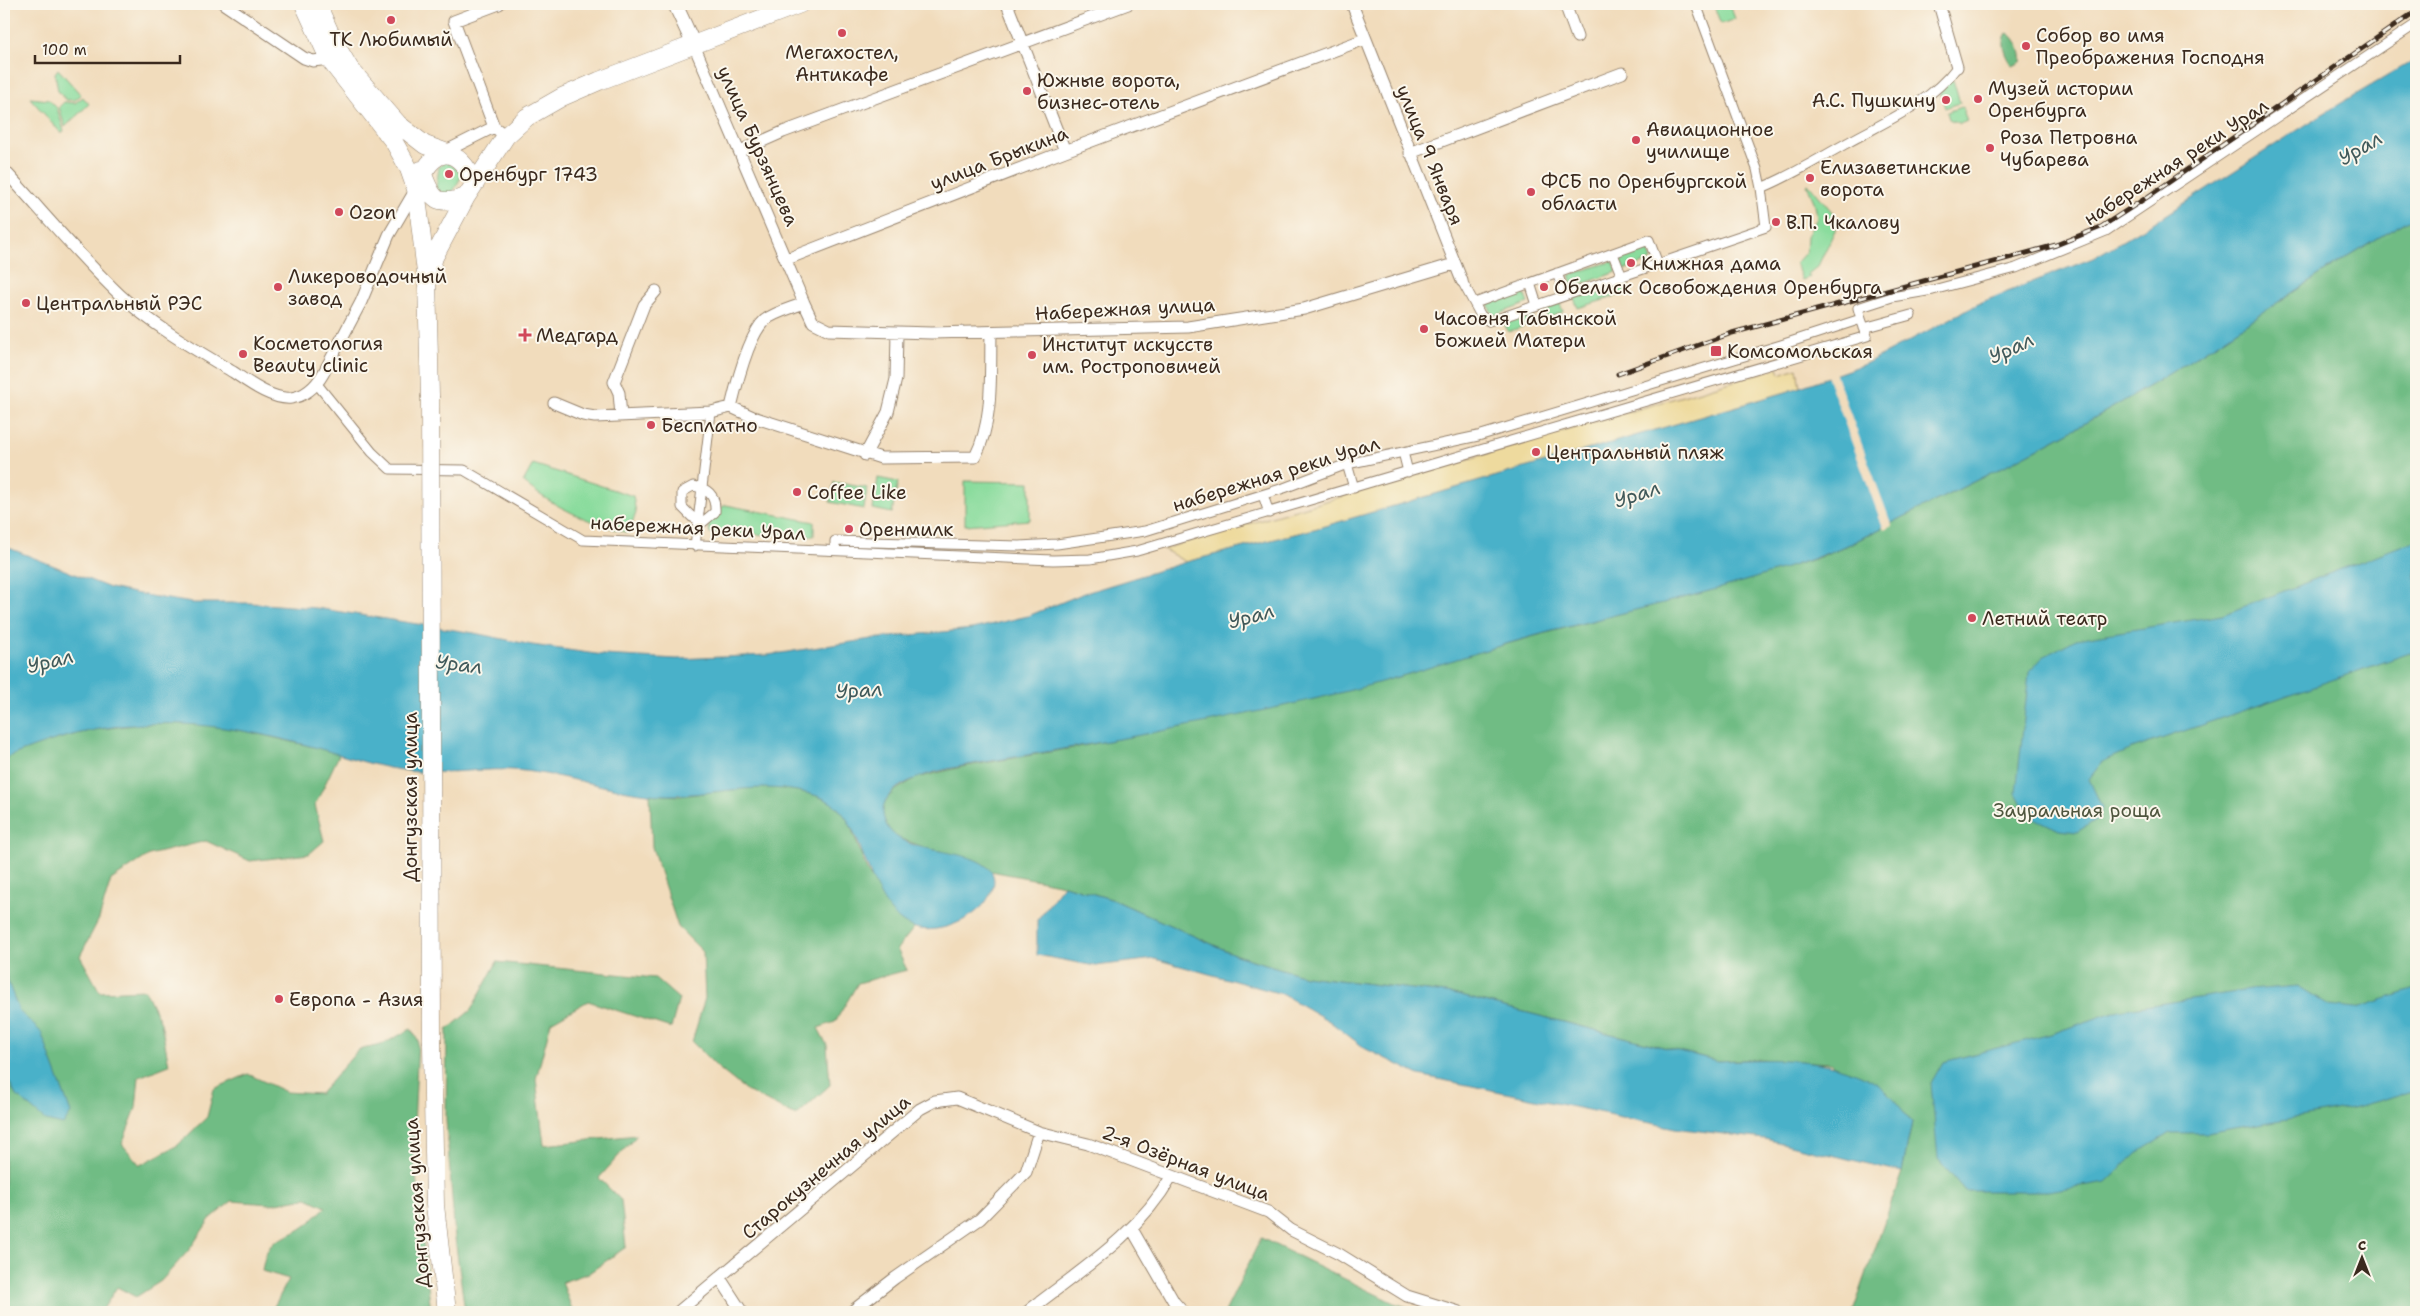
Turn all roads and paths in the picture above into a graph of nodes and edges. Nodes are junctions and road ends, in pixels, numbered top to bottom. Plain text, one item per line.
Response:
1 (224, 4) edge
2 (304, 4) edge
3 (318, 4) edge
4 (499, 4) edge
5 (675, 4) edge
6 (800, 4) edge
7 (1007, 4) edge
8 (1128, 4) edge
9 (1352, 4) edge
10 (1565, 4) edge
11 (1696, 4) edge
12 (1939, 4) edge
13 (2416, 24) edge
14 (1577, 37) dead end
15 (1365, 40) junction
16 (693, 43) junction
17 (1024, 44) junction
18 (329, 59) junction
19 (1957, 67) joint
20 (1622, 73) dead end
21 (500, 132) junction
22 (740, 151) junction
23 (1064, 151) junction
24 (1410, 153) junction
25 (432, 167) junction
26 (4, 170) edge
27 (1761, 188) junction
28 (471, 190) junction
29 (1613, 254) junction
30 (787, 259) junction
31 (1454, 264) junction
32 (1658, 264) junction
33 (1557, 274) junction
34 (1622, 277) junction
35 (427, 280) junction
36 (1462, 281) joint
37 (1530, 283) junction
38 (656, 292) dead end
39 (1565, 295) junction
40 (804, 303) junction
41 (1475, 303) junction
42 (1537, 305) junction
43 (1911, 315) dead end
44 (1861, 319) junction
45 (1864, 328) junction
46 (991, 332) junction
47 (897, 333) junction
48 (1781, 345) junction
49 (1786, 362) junction
50 (1721, 363) junction
51 (1726, 378) junction
52 (317, 384) junction
53 (1599, 399) junction
54 (554, 403) dead end
55 (731, 407) junction
56 (711, 412) junction
57 (1603, 414) junction
58 (621, 416) junction
59 (1526, 422) junction
60 (1531, 436) junction
61 (1403, 452) junction
62 (865, 455) junction
63 (1347, 464) junction
64 (1408, 472) junction
65 (702, 487) junction
66 (1354, 488) junction
67 (1263, 495) junction
68 (1269, 513) junction
69 (1205, 514) junction
70 (698, 520) junction
71 (1145, 531) junction
72 (1210, 531) junction
73 (695, 546) junction
74 (1148, 547) junction
75 (835, 550) junction
76 (1039, 1132) junction
77 (1171, 1177) junction
78 (1132, 1229) junction
79 (720, 1278) junction
80 (1171, 1307) edge
81 (447, 1312) edge
82 (678, 1312) edge
83 (742, 1312) edge
84 (851, 1312) edge
85 (1027, 1312) edge
86 (1183, 1312) edge
87 (1459, 1312) edge

1 - 18 street
2 - 18 main road
3 - 25 main road
4 - 21 street
5 - 16 street, улица Бурзянцева
6 - 16 main road
7 - 17 street
8 - 17 street
9 - 15 street, улица 9 Января
10 - 14 street
11 - 27 street
12 - 19 street
13 - 44 street, набережная реки Урал
15 - 23 street, улица Брыкина
15 - 24 street, улица 9 Января
16 - 21 main road
16 - 22 street, улица Бурзянцева
17 - 22 street
17 - 23 street
18 - 25 main road
19 - 27 street
20 - 24 street
21 - 25 street
21 - 28 main road
22 - 30 street, улица Бурзянцева
23 - 30 street, улица Брыкина
24 - 31 street, улица 9 Января
25 - 28 main road
25 - 28 main road
25 - 35 main road
25 - 52 street
26 - 52 street
27 - 32 street
28 - 35 main road
29 - 32 street
29 - 33 street
29 - 34 street
30 - 40 street, улица Бурзянцева
31 - 36 street, улица 9 Января
31 - 46 street, Набережная улица
32 - 34 street
33 - 37 street
33 - 39 street
34 - 39 street
35 - 81 main road, Донгузская улица, bridge
36 - 41 street, улица 9 Января
37 - 41 street
37 - 42 street
38 - 58 street
39 - 42 street
40 - 47 street, Набережная улица
40 - 55 street
41 - 42 street, улица 9 Января
43 - 45 street
44 - 45 street
44 - 48 street, набережная реки Урал
45 - 49 street, набережная реки Урал
46 - 47 street, Набережная улица
46 - 62 street
47 - 62 street
48 - 49 street
48 - 50 street, набережная реки Урал
49 - 51 street, набережная реки Урал
50 - 51 street
50 - 53 street, набережная реки Урал
51 - 57 street, набережная реки Урал
52 - 73 street, набережная реки Урал
53 - 57 street
53 - 59 street, набережная реки Урал
54 - 58 street
55 - 56 street
55 - 62 street
56 - 58 street
56 - 65 street
57 - 60 street, набережная реки Урал
59 - 60 street
59 - 61 street, набережная реки Урал
60 - 64 street, набережная реки Урал
61 - 63 street, набережная реки Урал
61 - 64 street
63 - 66 street
63 - 67 street, набережная реки Урал
64 - 66 street, набережная реки Урал
65 - 70 street
65 - 70 street
65 - 70 street
66 - 68 street, набережная реки Урал
67 - 68 street
67 - 69 street, набережная реки Урал
68 - 72 street, набережная реки Урал
69 - 71 street, набережная реки Урал
69 - 72 street
70 - 73 street
71 - 74 street
71 - 75 street, набережная реки Урал
72 - 74 street, набережная реки Урал
73 - 75 street, набережная реки Урал
74 - 75 street, набережная реки Урал
76 - 77 street, 2-я Озёрная улица
76 - 79 street, Старокузнечная улица
76 - 84 street
77 - 78 street
77 - 87 street, 2-я Озёрная улица
78 - 80 street
78 - 85 street
79 - 82 street, Старокузнечная улица
79 - 83 street
80 - 86 street

